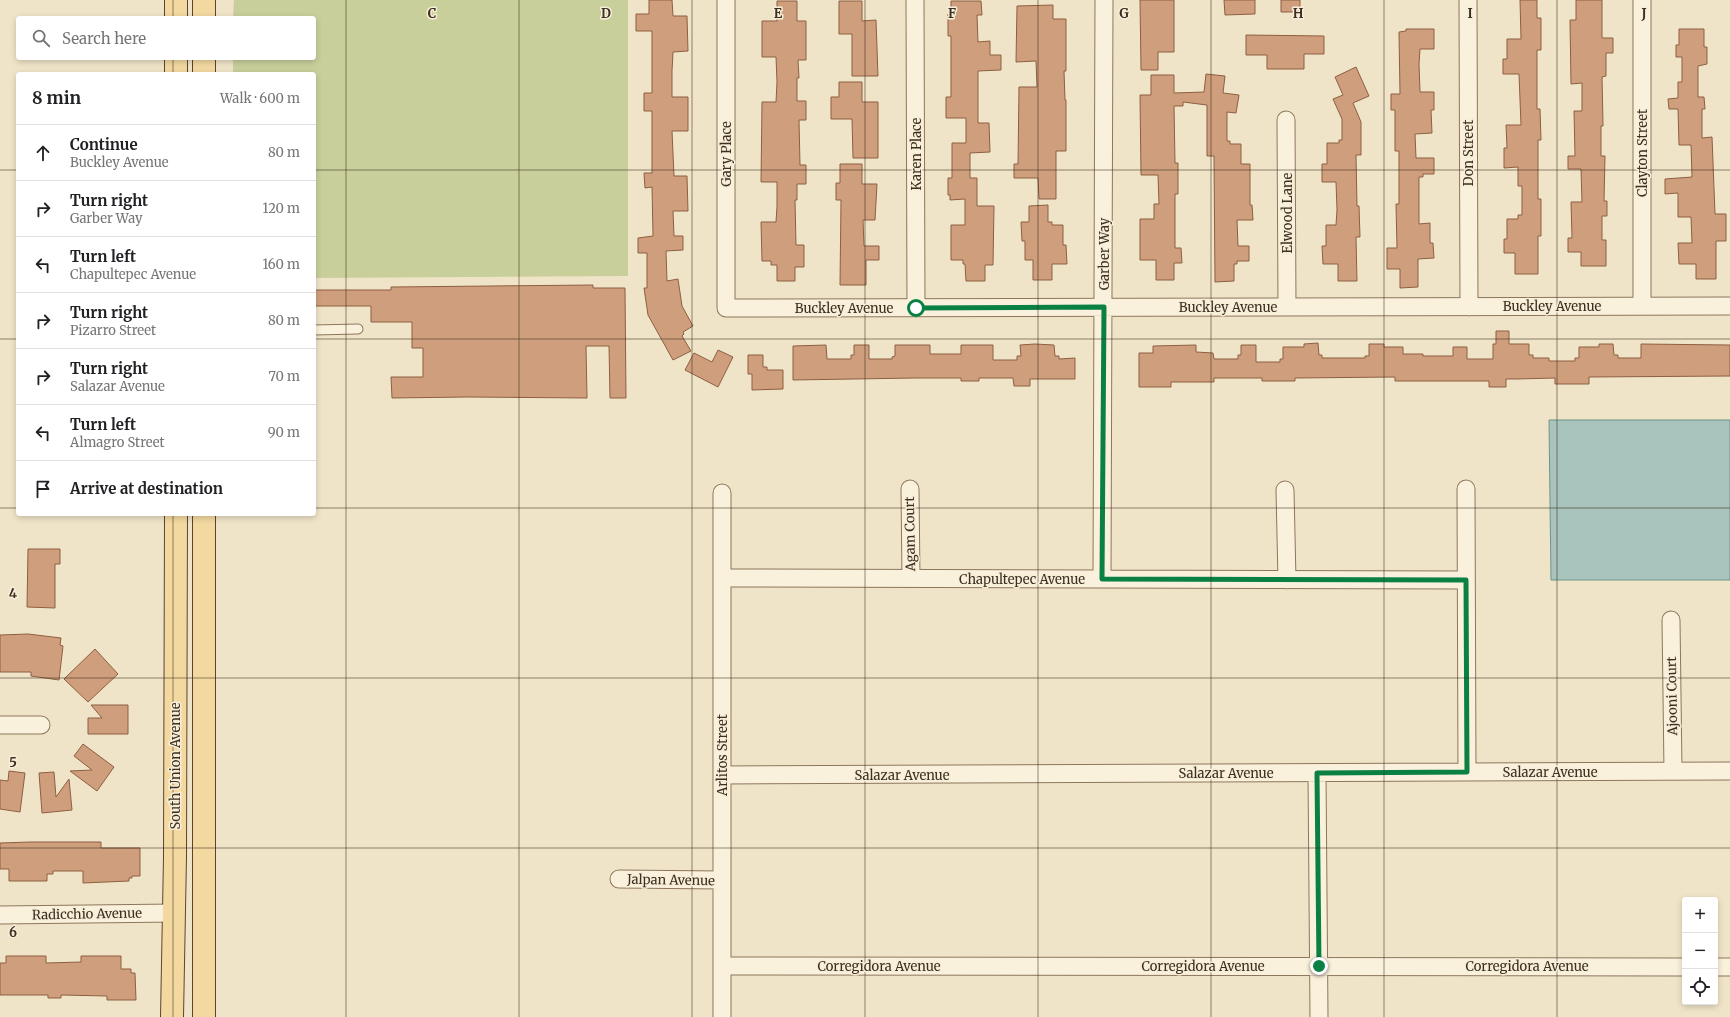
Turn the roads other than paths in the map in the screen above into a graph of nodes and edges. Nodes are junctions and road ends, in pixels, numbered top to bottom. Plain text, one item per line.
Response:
1 (176, 0) edge
2 (204, 0) edge
3 (726, 0) edge
4 (915, 0) edge
5 (1104, 0) edge
6 (1468, 0) edge
7 (1642, 0) edge
8 (176, 16) edge
9 (204, 16) edge
10 (176, 60) edge
11 (204, 60) edge
12 (176, 72) edge
13 (204, 72) edge
14 (1286, 120) dead end
15 (1469, 306) junction
16 (1642, 306) junction
17 (1730, 306) edge
18 (1104, 307) junction
19 (1287, 307) junction
20 (726, 308) joint
21 (916, 308) junction
22 (358, 329) dead end
23 (316, 330) edge
24 (910, 489) dead end
25 (1466, 489) dead end
26 (1285, 490) dead end
27 (722, 493) dead end
28 (176, 516) edge
29 (201, 518) edge
30 (722, 578) junction
31 (911, 578) junction
32 (1102, 579) junction
33 (1287, 580) junction
34 (1466, 580) junction
35 (1671, 620) dead end
36 (0, 725) edge
37 (42, 725) dead end
38 (1673, 771) junction
39 (1730, 771) edge
40 (1467, 772) junction
41 (1317, 773) junction
42 (722, 775) junction
43 (619, 879) dead end
44 (722, 880) junction
45 (175, 912) junction
46 (0, 915) edge
47 (722, 966) junction
48 (1319, 966) junction
49 (1682, 967) edge
50 (1718, 967) edge
51 (1730, 967) edge
52 (172, 1017) edge
53 (204, 1017) edge
54 (722, 1017) edge
55 (1319, 1017) edge

1 - 8 main road
2 - 9 main road
3 - 20 street, Gary Place
4 - 21 street, Karen Place
5 - 18 street, Garber Way
6 - 15 street, Don Street
7 - 16 street, Clayton Street
10 - 12 main road
11 - 13 main road
14 - 19 street, Elwood Lane
15 - 16 street, Buckley Avenue
15 - 19 street, Buckley Avenue
16 - 17 street, Buckley Avenue
18 - 19 street, Buckley Avenue
18 - 21 street, Buckley Avenue
18 - 32 street, Garber Way
20 - 21 street, Buckley Avenue
22 - 23 lane
24 - 31 street, Agam Court
25 - 34 street
26 - 33 street
27 - 30 street, Arlitos Street
28 - 45 main road, South Union Avenue
29 - 53 main road
30 - 31 street, Chapultepec Avenue
30 - 42 street, Arlitos Street
31 - 32 street, Chapultepec Avenue
32 - 33 street, Chapultepec Avenue
33 - 34 street, Chapultepec Avenue
34 - 40 street
35 - 38 street, Ajooni Court
36 - 37 street
38 - 39 street, Salazar Avenue
38 - 40 street, Salazar Avenue
40 - 41 street, Salazar Avenue
41 - 42 street, Salazar Avenue
41 - 48 street
42 - 44 street, Arlitos Street
43 - 44 street, Jalpan Avenue
44 - 47 street, Arlitos Street
45 - 46 street, Radicchio Avenue
45 - 52 main road, South Union Avenue
47 - 48 street, Corregidora Avenue
47 - 54 street, Arlitos Street
48 - 49 street, Corregidora Avenue
48 - 55 street
50 - 51 street

